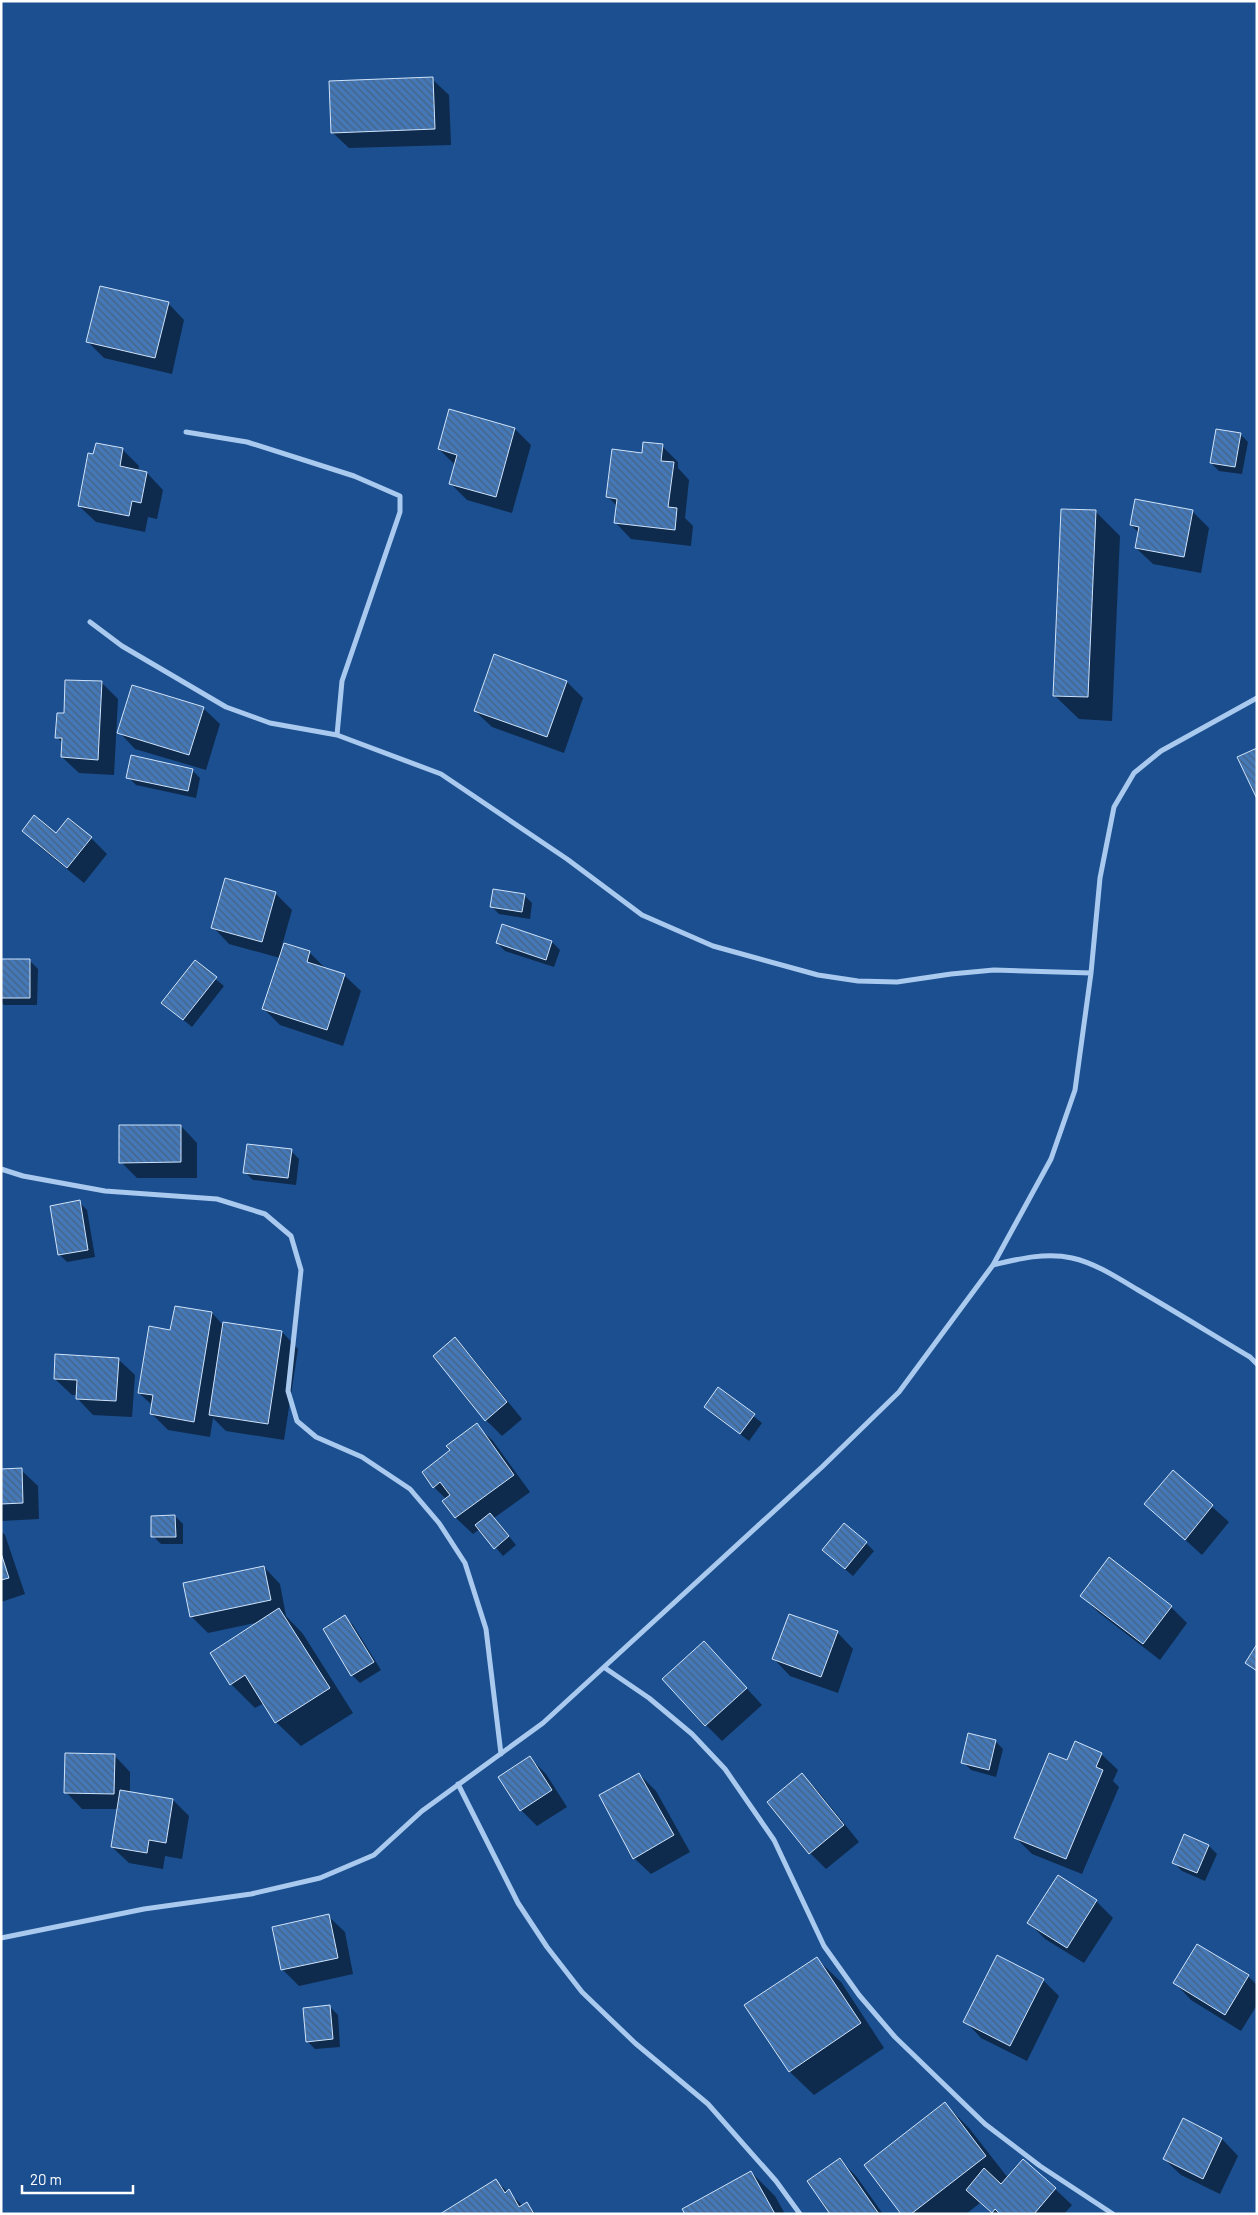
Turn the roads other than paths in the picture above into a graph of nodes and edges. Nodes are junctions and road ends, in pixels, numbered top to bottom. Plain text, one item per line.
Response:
1 (186, 432) dead end
2 (90, 622) dead end
3 (1257, 698) edge
4 (337, 735) junction
5 (1091, 973) junction
6 (1, 1169) edge
7 (993, 1266) junction
8 (1257, 1364) edge
9 (605, 1668) junction
10 (501, 1754) junction
11 (458, 1784) junction
12 (1, 1938) edge
13 (800, 2214) edge
14 (1113, 2214) edge

1 - 4 street
2 - 4 street
3 - 5 street
4 - 5 street
5 - 7 street
6 - 10 street
7 - 8 street
7 - 9 street
9 - 10 street
9 - 14 street
10 - 11 street
11 - 12 street
11 - 13 street

